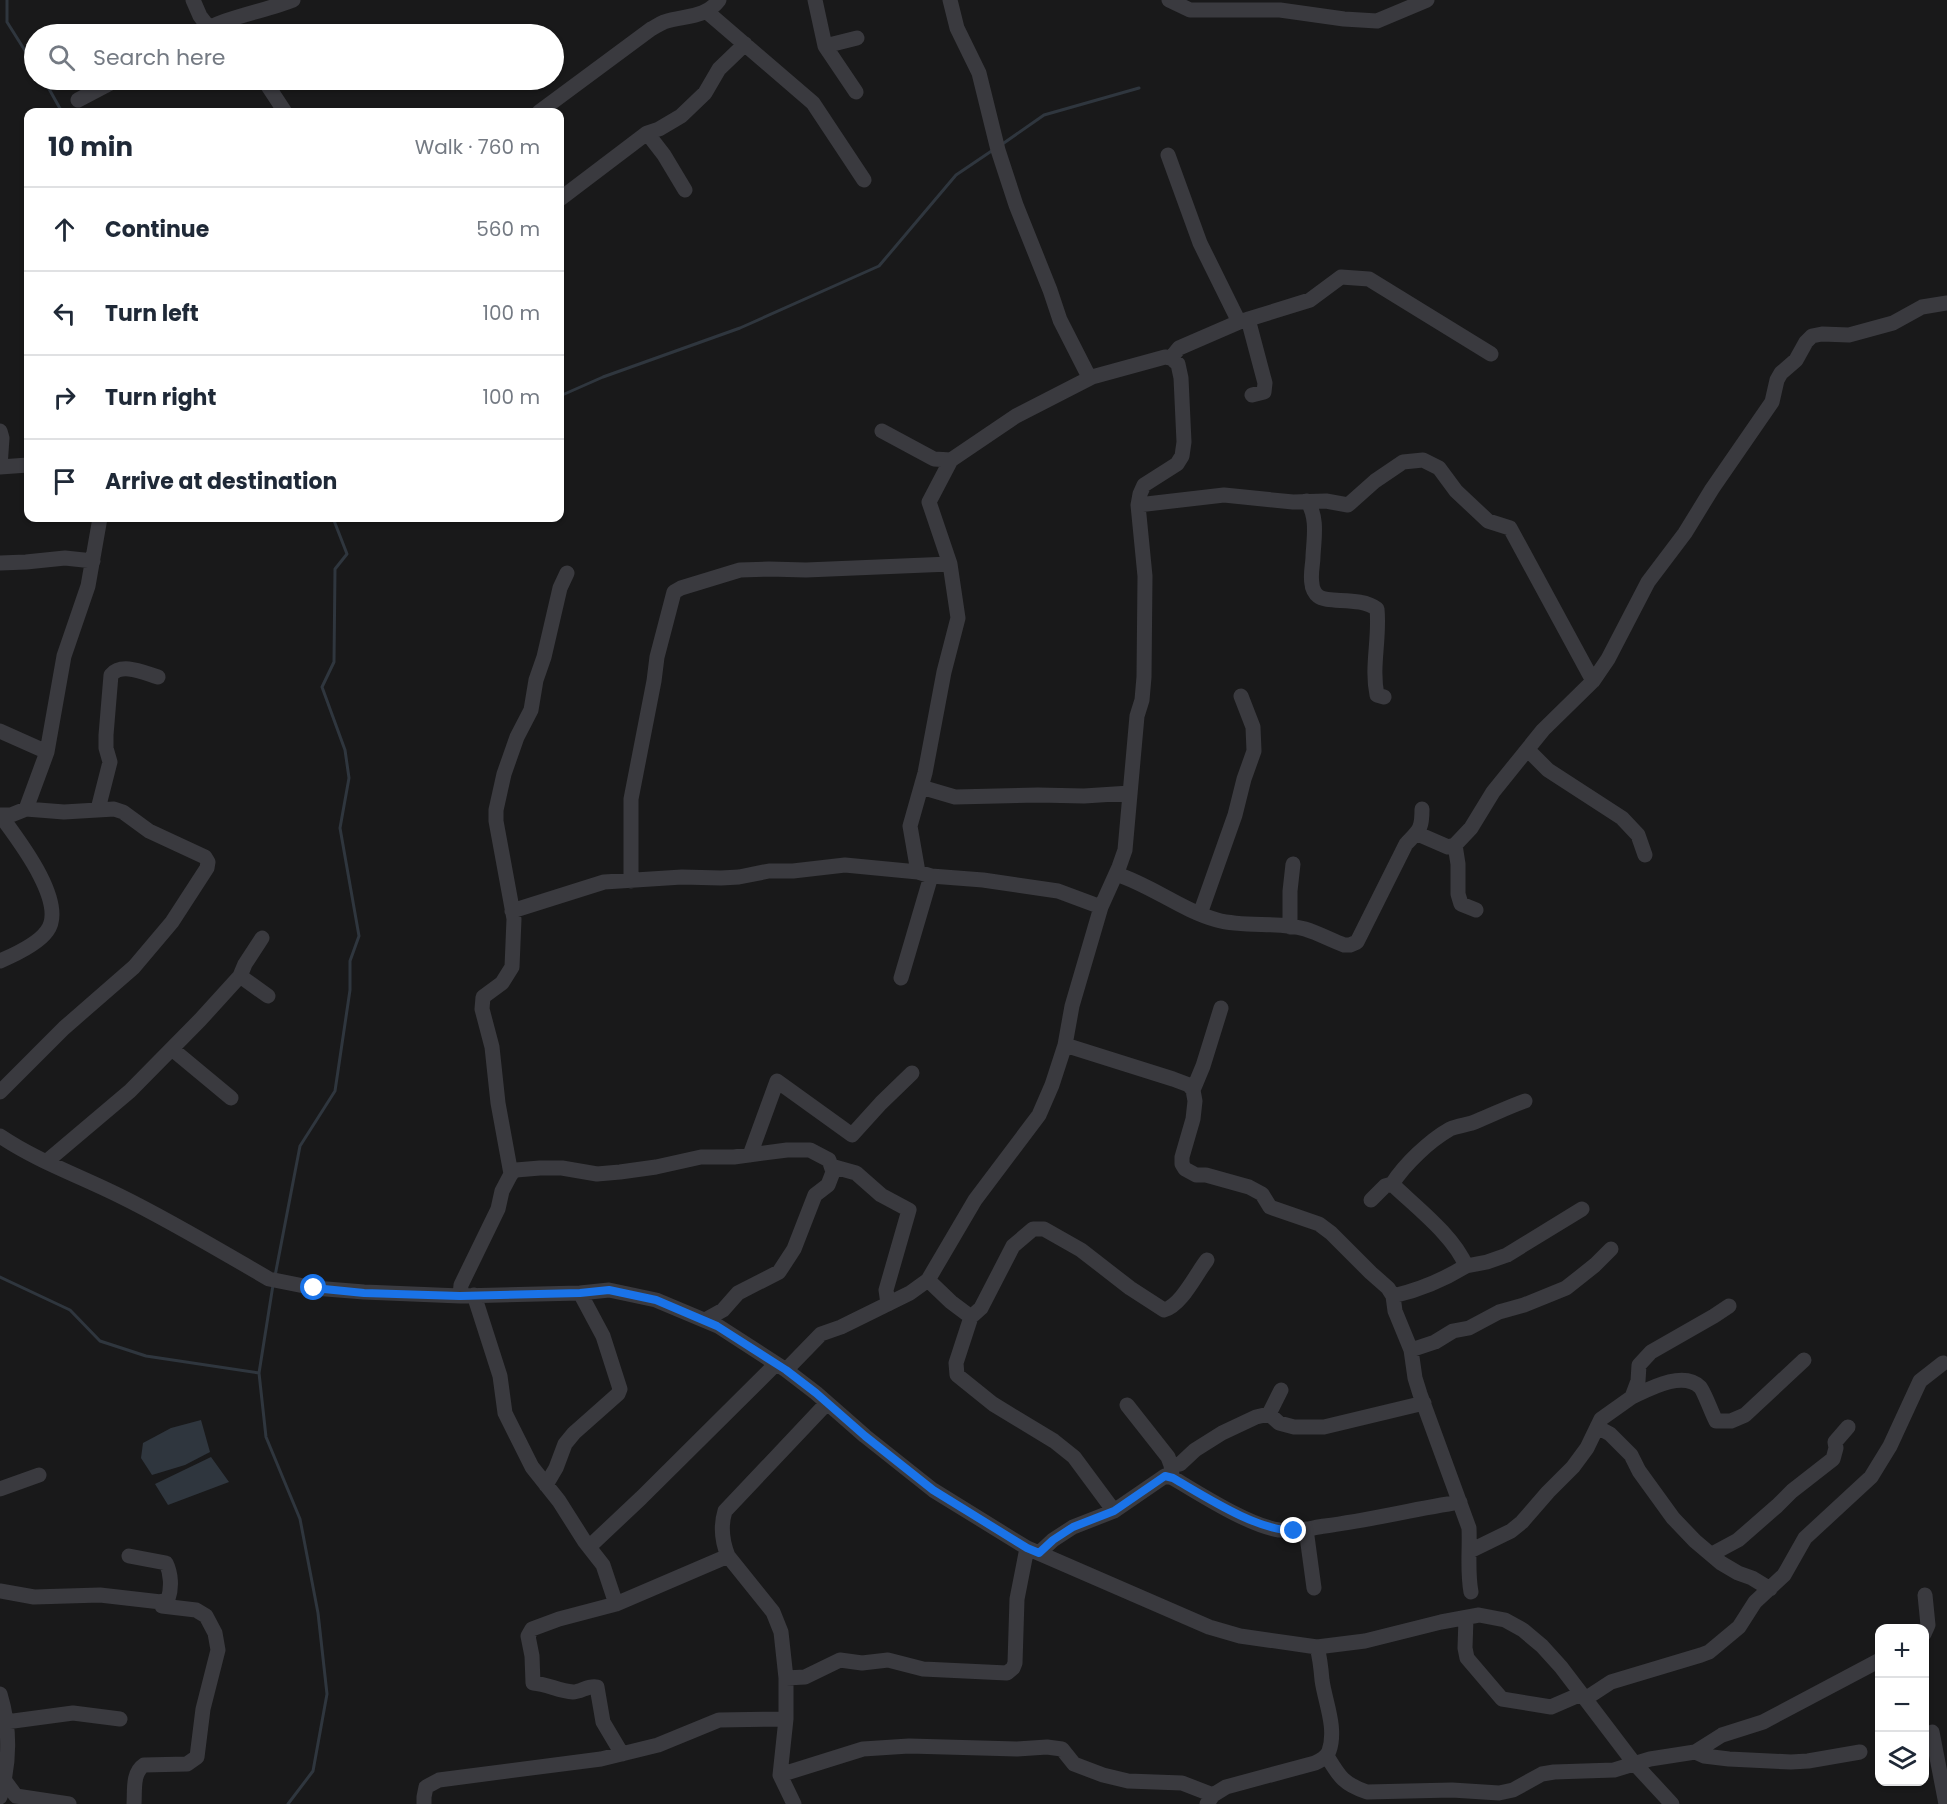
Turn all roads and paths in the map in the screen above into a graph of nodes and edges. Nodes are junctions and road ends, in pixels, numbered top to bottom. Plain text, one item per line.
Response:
1 (193, 0) edge
2 (293, 0) edge
3 (719, 0) edge
4 (815, 0) edge
5 (950, 0) edge
6 (1169, 0) edge
7 (1427, 0) edge
8 (706, 11) junction
9 (204, 24) edge
10 (229, 24) edge
11 (857, 38) dead end
12 (745, 44) junction
13 (825, 46) junction
14 (97, 90) edge
15 (271, 90) edge
16 (856, 93) dead end
17 (78, 100) dead end
18 (282, 108) edge
19 (544, 108) edge
20 (647, 133) junction
21 (1168, 155) dead end
22 (864, 180) dead end
23 (685, 190) dead end
24 (564, 196) edge
25 (1947, 303) edge
26 (1243, 320) junction
27 (1491, 354) dead end
28 (1172, 358) junction
29 (1092, 377) junction
30 (1252, 395) dead end
31 (0, 431) edge
32 (882, 431) dead end
33 (951, 460) junction
34 (24, 465) edge
35 (0, 467) edge
36 (1307, 501) junction
37 (1138, 505) junction
38 (99, 522) edge
39 (93, 561) junction
40 (950, 564) junction
41 (2, 567) edge
42 (567, 573) dead end
43 (158, 677) dead end
44 (1593, 681) junction
45 (1241, 696) dead end
46 (1384, 697) dead end
47 (0, 731) edge
48 (1528, 750) junction
49 (47, 752) junction
50 (921, 787) junction
51 (1130, 793) junction
52 (26, 809) junction
53 (98, 809) junction
54 (1422, 809) dead end
55 (1418, 834) junction
56 (1455, 845) junction
57 (1645, 855) dead end
58 (1293, 864) dead end
59 (925, 874) junction
60 (1116, 874) junction
61 (631, 881) junction
62 (1101, 907) junction
63 (1476, 910) dead end
64 (512, 911) junction
65 (1200, 914) junction
66 (1290, 927) junction
67 (262, 938) dead end
68 (0, 961) edge
69 (240, 976) junction
70 (901, 978) dead end
71 (268, 996) dead end
72 (1221, 1008) dead end
73 (1065, 1045) junction
74 (172, 1049) junction
75 (912, 1073) dead end
76 (1193, 1089) junction
77 (0, 1092) edge
78 (231, 1098) dead end
79 (1525, 1101) dead end
80 (0, 1136) edge
81 (750, 1155) junction
82 (46, 1162) junction
83 (831, 1166) junction
84 (510, 1174) junction
85 (1392, 1184) junction
86 (1371, 1200) dead end
87 (1582, 1209) dead end
88 (1611, 1249) dead end
89 (1207, 1260) dead end
90 (1466, 1266) junction
91 (928, 1280) junction
92 (580, 1293) junction
93 (467, 1296) junction
94 (1393, 1296) junction
95 (888, 1304) junction
96 (1729, 1306) dead end
97 (971, 1317) junction
98 (705, 1320) junction
99 (1411, 1350) junction
100 (1803, 1359) dead end
101 (1943, 1363) dead end
102 (781, 1367) junction
103 (1281, 1390) dead end
104 (1632, 1397) junction
105 (827, 1403) junction
106 (1424, 1403) junction
107 (1127, 1405) dead end
108 (1269, 1414) junction
109 (1597, 1427) junction
110 (1848, 1427) dead end
111 (1172, 1471) junction
112 (39, 1475) dead end
113 (546, 1485) junction
114 (0, 1489) edge
115 (1460, 1502) junction
116 (1114, 1511) junction
117 (1306, 1529) junction
118 (589, 1547) junction
119 (1033, 1551) junction
120 (1470, 1551) junction
121 (1712, 1554) junction
122 (129, 1556) dead end
123 (728, 1556) junction
124 (1314, 1588) dead end
125 (1770, 1589) junction
126 (0, 1591) edge
127 (1471, 1592) dead end
128 (1925, 1595) dead end
129 (160, 1602) junction
130 (616, 1604) junction
131 (1466, 1618) junction
132 (1928, 1624) edge
133 (1317, 1647) junction
134 (1875, 1663) edge
135 (786, 1678) junction
136 (0, 1694) edge
137 (1583, 1696) junction
138 (120, 1719) dead end
139 (786, 1719) junction
140 (4, 1726) edge
141 (1932, 1732) dead end
142 (1695, 1752) junction
143 (1860, 1752) dead end
144 (622, 1754) junction
145 (1327, 1756) junction
146 (1634, 1763) junction
147 (780, 1775) junction
148 (5, 1781) junction
149 (0, 1797) edge
150 (1210, 1800) edge
151 (69, 1804) edge
152 (134, 1804) edge
153 (424, 1804) edge
154 (794, 1804) edge
155 (1672, 1804) edge
156 (1946, 1804) edge

1 - 9 street
2 - 10 street
3 - 8 street
4 - 13 street
5 - 29 street
6 - 7 street
8 - 12 street
8 - 19 street
11 - 13 street
12 - 20 street
12 - 22 street
13 - 16 street
14 - 17 street
15 - 18 street
20 - 23 street
20 - 24 street
21 - 26 street
25 - 44 street
26 - 27 street
26 - 28 street
26 - 30 street
28 - 29 street
28 - 37 street
29 - 33 street
31 - 35 street
32 - 33 street
33 - 40 street
34 - 35 street
36 - 37 street
36 - 44 street
36 - 46 street
37 - 51 street
38 - 39 street
39 - 41 street
39 - 49 street
40 - 50 street
40 - 61 street
42 - 64 street
43 - 53 street
44 - 48 street
45 - 65 street
47 - 49 street
48 - 56 street
48 - 57 street
49 - 52 street
50 - 51 street
50 - 59 street
51 - 60 street
52 - 53 street
52 - 68 street
53 - 77 street
54 - 55 street
55 - 56 street
55 - 66 street
56 - 63 street
58 - 66 street
59 - 61 street
59 - 62 street
59 - 70 street
60 - 62 street
60 - 65 street
61 - 64 street
62 - 73 street
64 - 84 street
65 - 66 street
67 - 69 street
69 - 71 street
69 - 74 street
72 - 76 street
73 - 76 street
73 - 91 street
74 - 78 street
74 - 82 street
75 - 81 street
76 - 94 street
79 - 85 street
80 - 82 street
81 - 83 street
81 - 84 street
82 - 93 street
83 - 95 street
83 - 98 street
84 - 93 street
85 - 86 street
85 - 90 street
87 - 90 street
88 - 99 street
89 - 97 street
90 - 94 street
91 - 95 street
91 - 97 street
92 - 93 street
92 - 98 street
92 - 113 street
93 - 113 street
94 - 99 street
95 - 102 street
96 - 104 street
97 - 116 street
98 - 102 street
99 - 106 street
100 - 104 street
101 - 125 street
102 - 105 street
102 - 118 street
103 - 108 street
104 - 109 street
105 - 119 street
105 - 123 street
106 - 108 street
106 - 115 street
107 - 111 street
108 - 111 street
109 - 120 street
109 - 121 street
110 - 121 street
111 - 116 street
111 - 117 street
112 - 114 street
113 - 118 street
115 - 117 street
115 - 120 street
116 - 119 street
117 - 124 street
118 - 130 street
119 - 133 street
119 - 135 street
120 - 127 street
121 - 125 street
122 - 129 street
123 - 130 street
123 - 135 street
125 - 137 street
126 - 129 street
128 - 132 street
129 - 152 street
130 - 144 street
131 - 133 street
131 - 137 street
131 - 137 street
133 - 145 street
134 - 142 street
135 - 139 street
136 - 140 street
137 - 146 street
138 - 140 street
139 - 144 street
139 - 147 street
140 - 148 street
141 - 156 street
142 - 143 street
142 - 146 street
144 - 153 street
145 - 146 street
145 - 150 street
146 - 155 street
147 - 150 street
147 - 154 street
148 - 149 street
148 - 151 street

